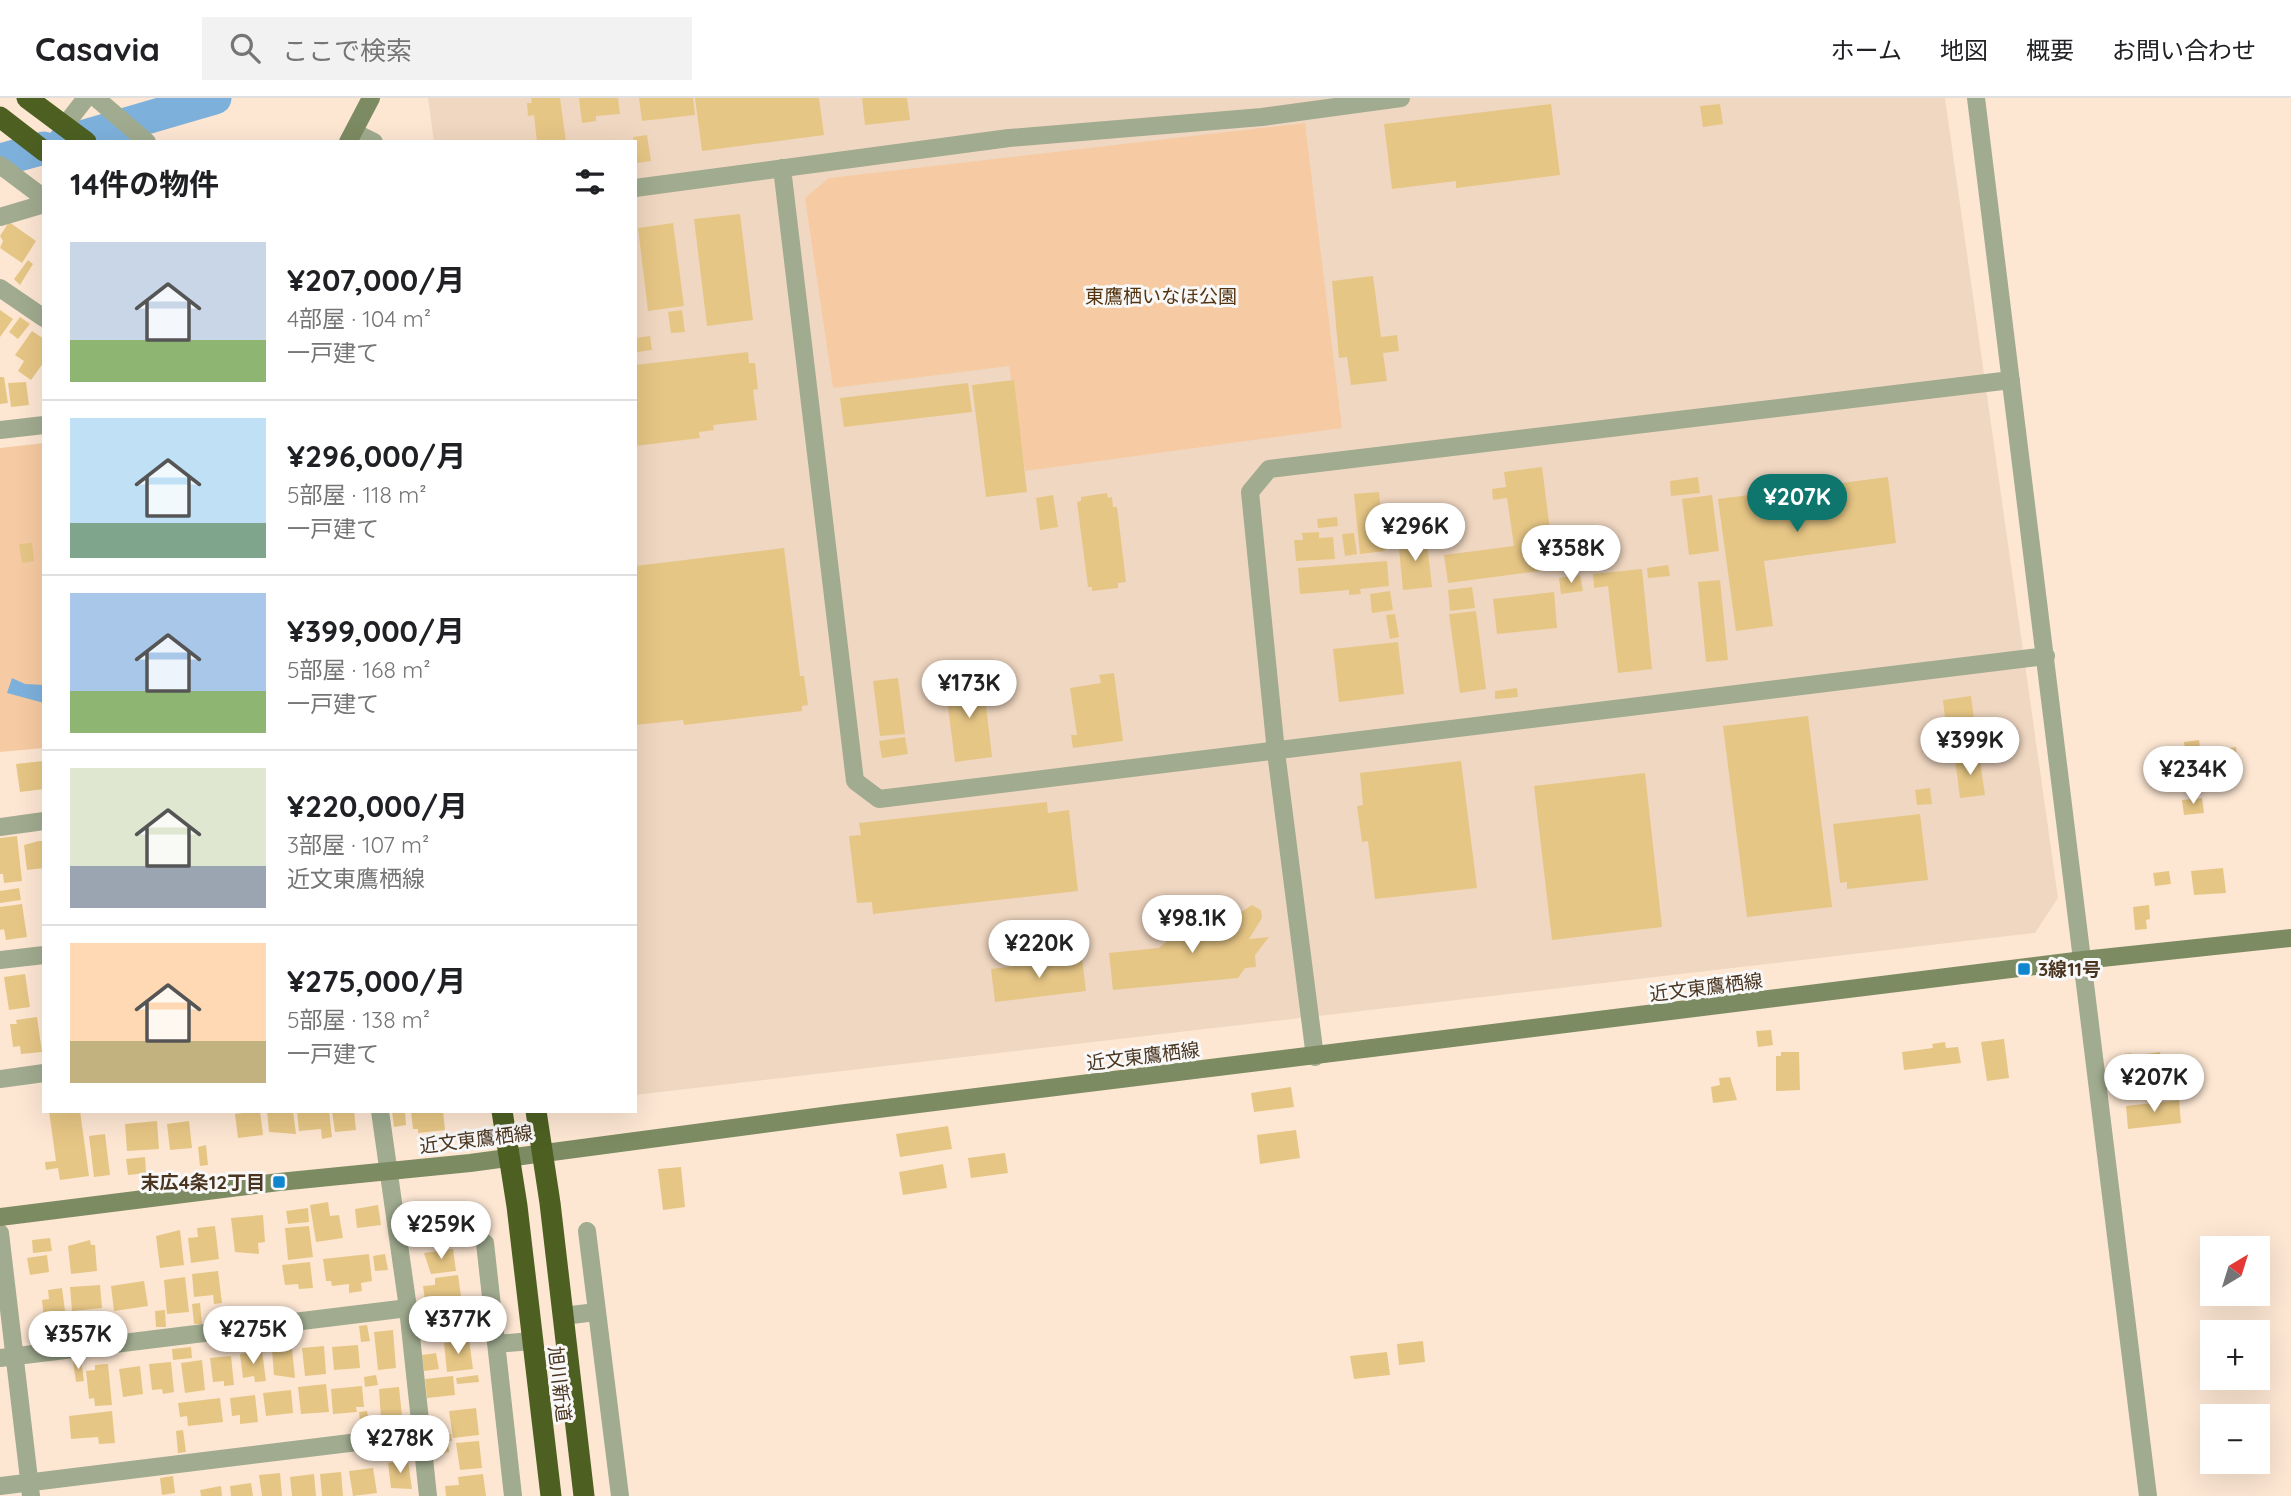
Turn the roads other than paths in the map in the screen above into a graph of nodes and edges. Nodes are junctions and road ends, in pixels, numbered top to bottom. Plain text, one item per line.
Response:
1 (27, 98) edge
2 (370, 98) edge
3 (1401, 98) edge
4 (1976, 98) edge
5 (79, 108) edge
6 (6, 122) edge
7 (351, 137) edge
8 (86, 140) edge
9 (143, 140) edge
10 (42, 149) edge
11 (0, 164) edge
12 (782, 168) junction
13 (637, 188) edge
14 (41, 198) edge
15 (0, 217) edge
16 (0, 288) edge
17 (42, 317) edge
18 (2011, 380) junction
19 (42, 425) edge
20 (0, 430) edge
21 (2046, 656) junction
22 (1276, 752) junction
23 (42, 821) edge
24 (0, 827) edge
25 (2291, 938) edge
26 (42, 955) edge
27 (0, 960) edge
28 (2083, 960) junction
29 (1315, 1057) junction
30 (42, 1073) edge
31 (0, 1079) edge
32 (380, 1113) edge
33 (502, 1113) edge
34 (536, 1113) edge
35 (542, 1152) junction
36 (510, 1157) junction
37 (387, 1171) junction
38 (0, 1217) edge
39 (587, 1231) dead end
40 (0, 1233) edge
41 (485, 1242) dead end
42 (408, 1308) junction
43 (596, 1312) junction
44 (563, 1316) junction
45 (532, 1341) junction
46 (496, 1343) junction
47 (7, 1357) edge
48 (423, 1434) junction
49 (0, 1486) edge
50 (30, 1490) edge
51 (428, 1496) edge
52 (513, 1496) edge
53 (551, 1496) edge
54 (584, 1496) edge
55 (620, 1496) edge
56 (2148, 1496) edge

1 - 5 highway
2 - 7 street
3 - 12 street
4 - 18 street
5 - 8 highway
5 - 9 street
6 - 10 highway
11 - 14 street
12 - 13 street
12 - 22 street
14 - 15 street
16 - 17 street
18 - 21 street
18 - 22 street
19 - 20 street
21 - 22 street
21 - 28 street
22 - 29 street
23 - 24 street
25 - 28 street, 近文東鷹栖線
26 - 27 street
28 - 29 street, 近文東鷹栖線
28 - 56 street
29 - 35 street, 近文東鷹栖線
30 - 31 street
32 - 37 street
33 - 36 highway, 旭川新道
34 - 35 highway, 旭川新道
35 - 36 street, 近文東鷹栖線
35 - 44 highway, 旭川新道
36 - 37 street, 近文東鷹栖線
36 - 45 highway, 旭川新道
37 - 38 street, 近文東鷹栖線
37 - 42 street
39 - 43 street
40 - 47 street
41 - 46 street
42 - 47 street
42 - 48 street
43 - 44 street
43 - 55 street
44 - 54 highway, 旭川新道
45 - 46 street
45 - 53 highway, 旭川新道
46 - 52 street
47 - 50 street
48 - 50 street
48 - 51 street
49 - 50 street

